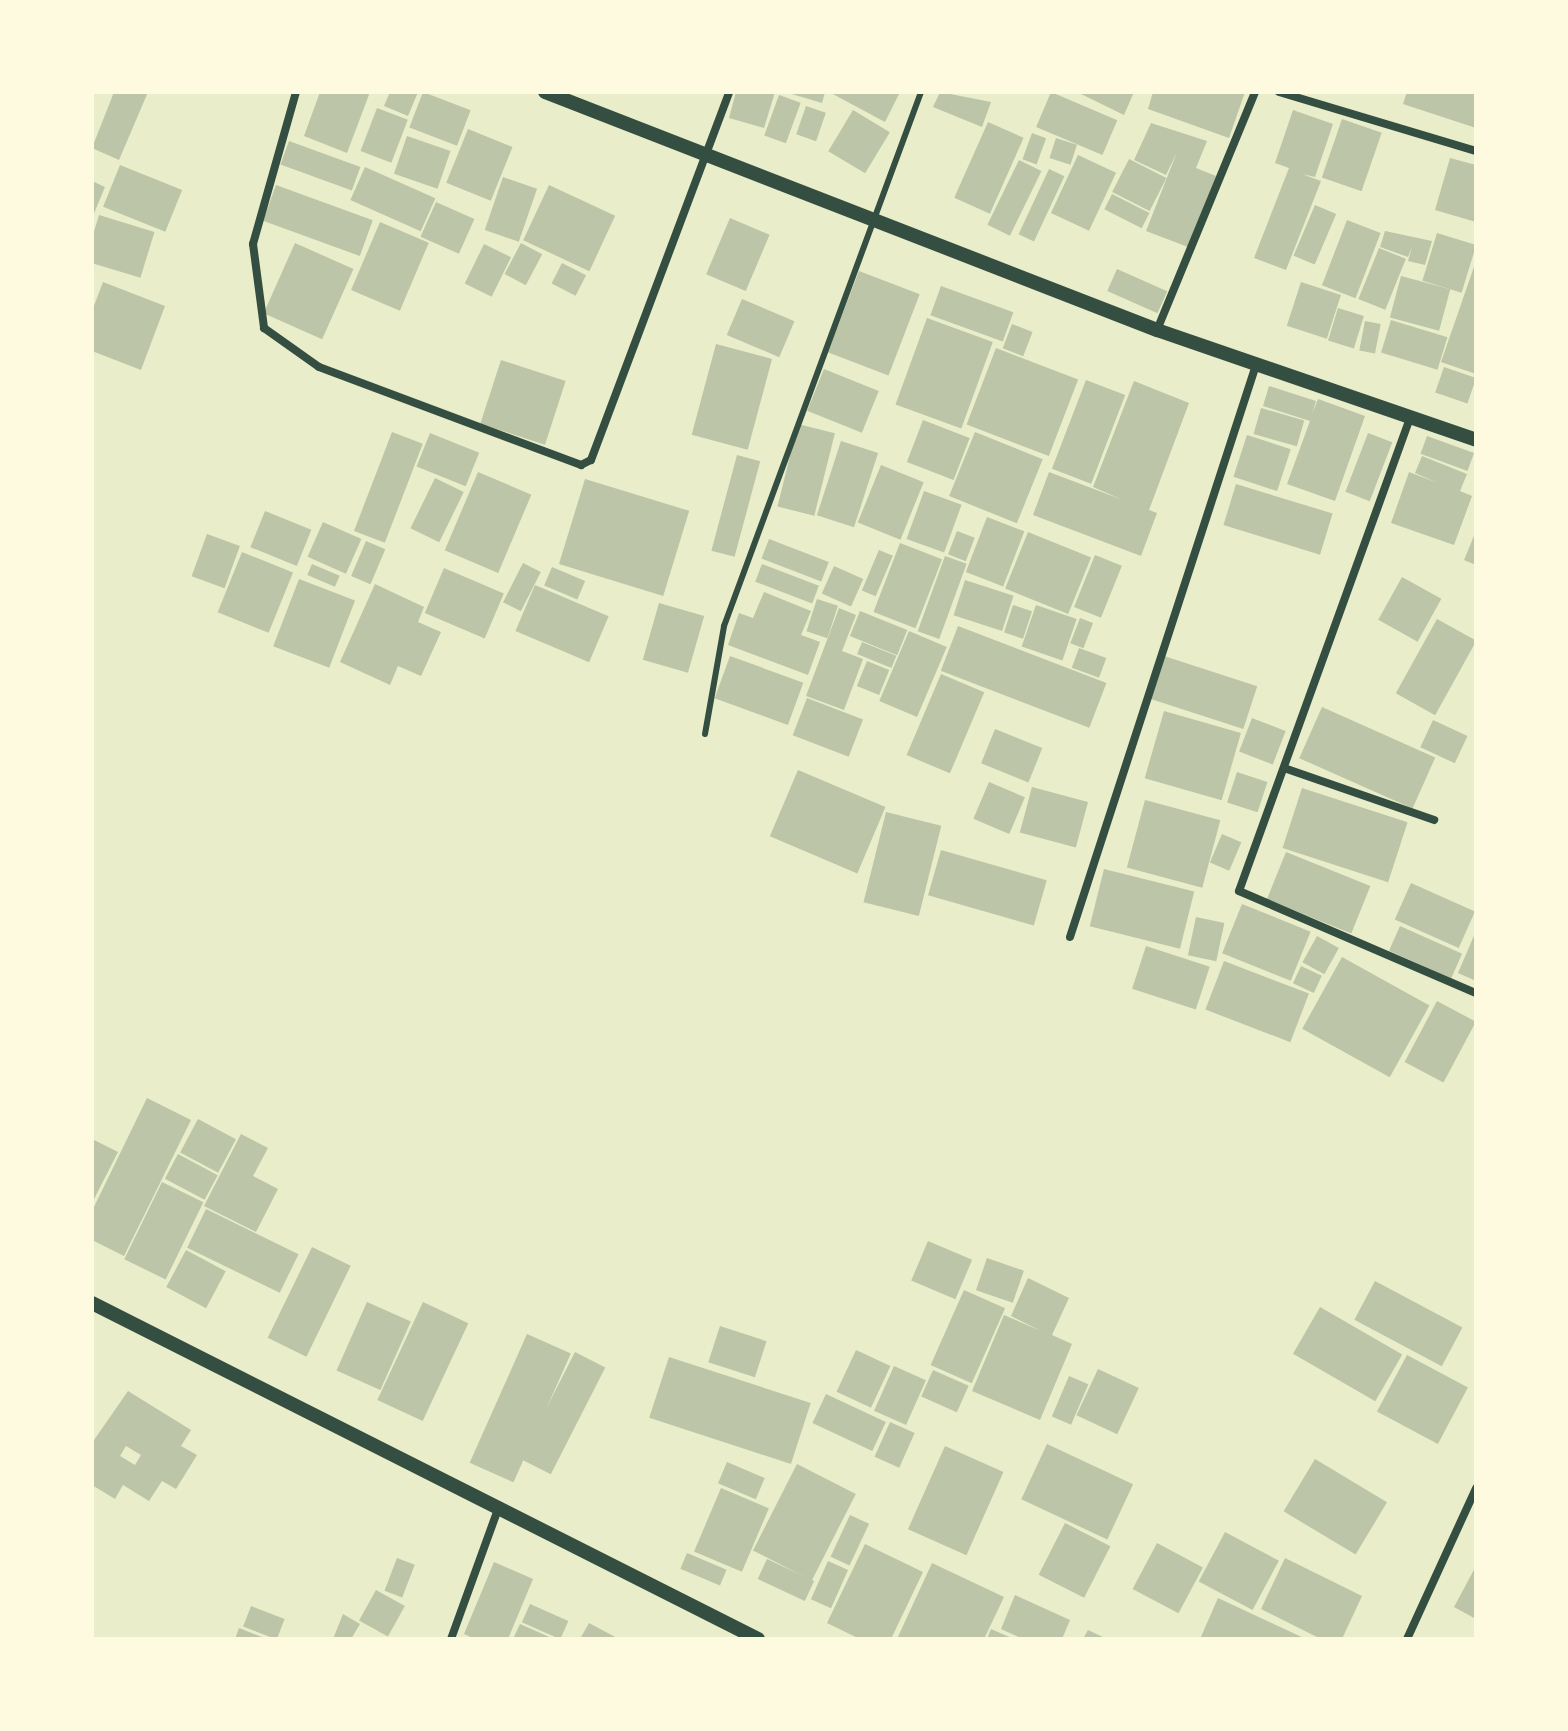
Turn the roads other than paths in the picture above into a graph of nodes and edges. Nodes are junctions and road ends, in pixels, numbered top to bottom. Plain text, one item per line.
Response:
1 (296, 92) edge
2 (545, 92) edge
3 (729, 92) edge
4 (921, 92) edge
5 (1255, 92) edge
6 (1279, 92) edge
7 (1476, 151) edge
8 (706, 159) junction
9 (871, 221) junction
10 (1157, 330) junction
11 (1256, 365) junction
12 (1410, 418) junction
13 (1476, 440) edge
14 (705, 734) dead end
15 (1284, 768) junction
16 (1434, 820) dead end
17 (1070, 937) dead end
18 (1476, 993) edge
19 (92, 1303) edge
20 (1476, 1488) edge
21 (497, 1512) junction
22 (451, 1639) edge
23 (758, 1639) edge
24 (1407, 1639) edge

1 - 8 street
2 - 8 street
3 - 8 street
4 - 9 lane
5 - 10 street
6 - 7 street
8 - 9 street
9 - 10 street
9 - 14 lane
10 - 11 street
11 - 12 street
11 - 17 street
12 - 13 street
12 - 15 street
15 - 16 street
15 - 18 street
19 - 21 street
20 - 24 street
21 - 22 street
21 - 23 street

